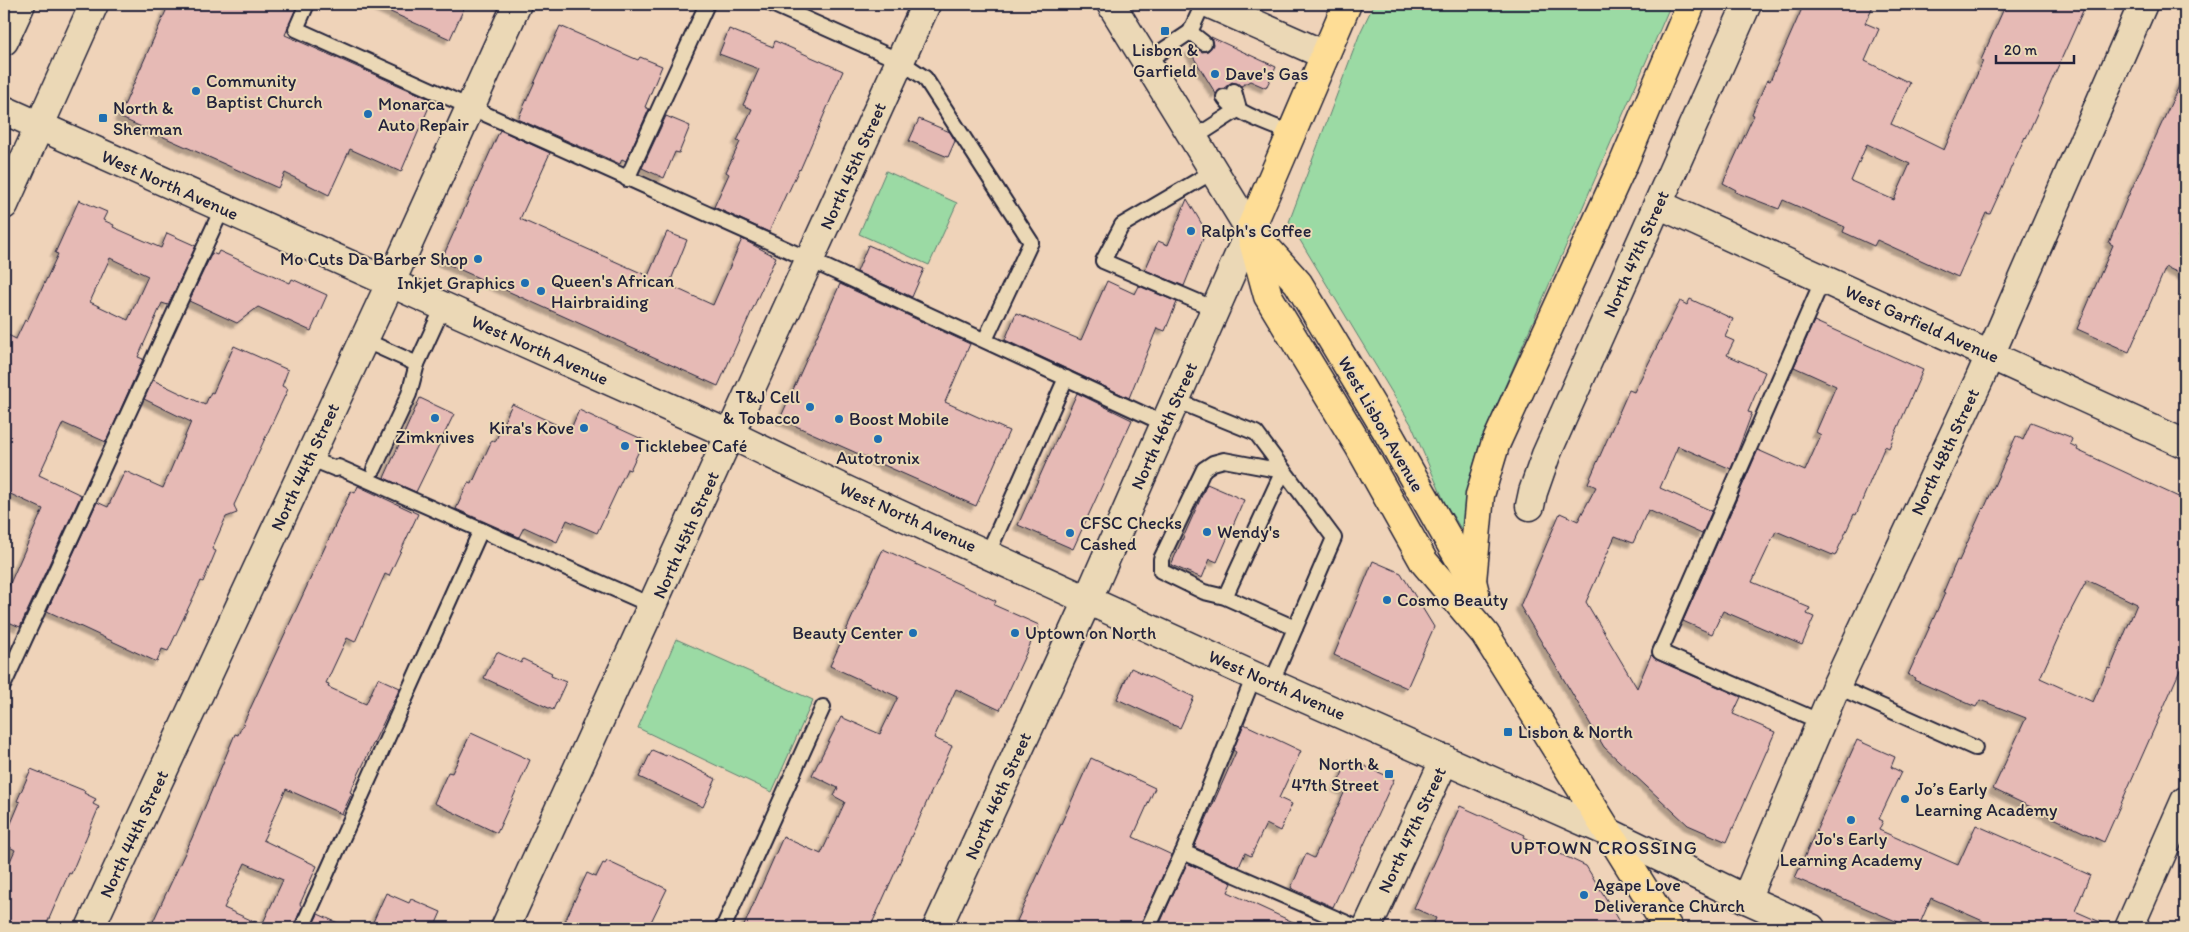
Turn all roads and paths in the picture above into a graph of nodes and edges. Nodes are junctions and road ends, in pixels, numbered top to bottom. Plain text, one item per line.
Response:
1 (21, 4) edge
2 (94, 4) edge
3 (307, 4) edge
4 (517, 4) edge
5 (707, 4) edge
6 (772, 4) edge
7 (926, 4) edge
8 (1112, 4) edge
9 (1203, 4) edge
10 (1210, 4) edge
11 (1346, 4) edge
12 (1691, 4) edge
13 (1746, 4) edge
14 (2143, 4) edge
15 (1190, 32) junction
16 (4, 41) edge
17 (1199, 46) dead end
18 (1325, 55) junction
19 (900, 61) junction
20 (1146, 61) junction
21 (1229, 94) dead end
22 (469, 108) junction
23 (1239, 109) junction
24 (4, 110) edge
25 (40, 126) junction
26 (1291, 133) junction
27 (1194, 138) junction
28 (1214, 171) junction
29 (627, 179) junction
30 (1658, 204) junction
31 (4, 205) edge
32 (222, 209) junction
33 (1250, 230) junction
34 (810, 260) junction
35 (1823, 279) junction
36 (390, 284) junction
37 (443, 307) junction
38 (1215, 309) junction
39 (364, 340) junction
40 (985, 340) junction
41 (1990, 354) junction
42 (417, 364) junction
43 (1066, 378) junction
44 (1170, 412) junction
45 (731, 435) junction
46 (2185, 444) edge
47 (309, 458) junction
48 (374, 469) dead end
49 (1283, 471) junction
50 (1530, 506) dead end
51 (481, 530) junction
52 (988, 553) junction
53 (1472, 581) junction
54 (1225, 597) junction
55 (1088, 599) junction
56 (653, 606) junction
57 (1295, 628) junction
58 (1484, 634) junction
59 (1262, 680) junction
60 (4, 684) edge
61 (1828, 705) junction
62 (822, 707) dead end
63 (1975, 748) dead end
64 (1445, 759) junction
65 (2185, 801) edge
66 (1610, 833) junction
67 (1182, 852) junction
68 (1746, 899) junction
69 (90, 928) edge
70 (302, 928) edge
71 (505, 928) edge
72 (722, 928) edge
73 (937, 928) edge
74 (1148, 928) edge
75 (1358, 928) edge
76 (1367, 928) edge
77 (1668, 928) edge
78 (1811, 928) edge
79 (2129, 928) edge

1 - 16 street
2 - 25 street
3 - 22 lane
4 - 22 street, North 44th Street
5 - 29 lane
6 - 19 lane
7 - 19 street, North 45th Street
8 - 20 street, West Lisbon Avenue
9 - 15 lane
10 - 18 street
11 - 18 main road, North 46th Street
12 - 53 main road
13 - 30 street, North 47th Street
14 - 41 street, North 48th Street
15 - 17 lane
15 - 20 lane
18 - 26 main road, North 46th Street
19 - 34 street, North 45th Street
19 - 40 lane
20 - 27 street, West Lisbon Avenue
21 - 23 lane
22 - 29 lane
22 - 36 street, North 44th Street
23 - 26 lane
23 - 27 lane
24 - 25 street, West North Avenue
25 - 31 street
25 - 32 street, West North Avenue
26 - 33 main road, North 46th Street
27 - 28 street, West Lisbon Avenue
28 - 33 street, West Lisbon Avenue
28 - 38 lane
29 - 34 lane
30 - 35 street, West Garfield Avenue
30 - 50 street, North 47th Street
32 - 36 street, West North Avenue
32 - 60 lane
33 - 38 street, North 46th Street
33 - 53 main road, West Lisbon Avenue
33 - 58 main road, West Lisbon Avenue
34 - 40 lane
34 - 45 street, North 45th Street
35 - 41 street, West Garfield Avenue
35 - 61 lane
36 - 37 street, West North Avenue
36 - 39 street, North 44th Street
37 - 42 lane
37 - 45 street, West North Avenue
38 - 44 street, North 46th Street
39 - 42 lane
39 - 47 street, North 44th Street
40 - 43 lane
41 - 46 street, West Garfield Avenue
41 - 61 street, North 48th Street
42 - 48 lane
43 - 44 lane
43 - 52 lane
44 - 49 lane
44 - 55 street, North 46th Street
45 - 52 street, West North Avenue
45 - 56 street, North 45th Street
47 - 51 lane
47 - 69 street, North 44th Street
49 - 54 lane
49 - 54 lane
49 - 57 lane
51 - 56 lane
51 - 70 lane
52 - 55 street, West North Avenue
53 - 58 main road, West Lisbon Avenue
54 - 57 lane
55 - 59 street, West North Avenue
55 - 73 street, North 46th Street
56 - 71 street, North 45th Street
57 - 59 lane
58 - 66 main road, West Lisbon Avenue
59 - 64 street, West North Avenue
59 - 67 lane
61 - 63 lane
61 - 68 street, North 48th Street
62 - 72 lane
64 - 66 street, West North Avenue
64 - 76 street, North 47th Street
65 - 79 street
66 - 68 street, West North Avenue
66 - 77 main road, West Lisbon Avenue
67 - 74 lane
67 - 75 lane
68 - 78 street, West North Avenue

